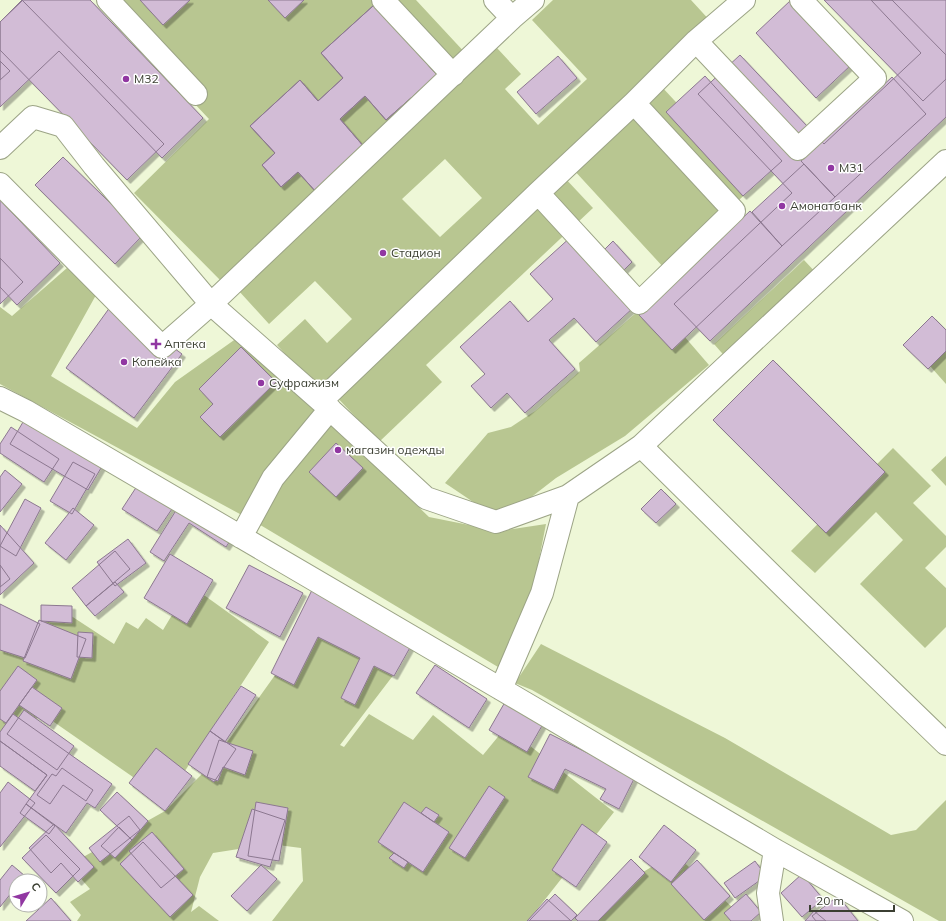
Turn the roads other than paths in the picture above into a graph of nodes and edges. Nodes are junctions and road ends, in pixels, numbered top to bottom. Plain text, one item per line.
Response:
1 (108, 0) edge
2 (384, 0) edge
3 (495, 0) edge
4 (534, 0) edge
5 (744, 0) edge
6 (801, 0) edge
7 (512, 18) junction
8 (696, 41) junction
9 (453, 75) junction
10 (196, 94) dead end
11 (634, 103) junction
12 (0, 148) edge
13 (946, 161) edge
14 (0, 184) edge
15 (538, 193) junction
16 (212, 304) junction
17 (0, 398) edge
18 (325, 405) junction
19 (641, 446) junction
20 (568, 496) junction
21 (241, 537) junction
22 (501, 689) junction
23 (946, 744) edge
24 (775, 850) junction
25 (772, 921) edge
26 (902, 921) edge

1 - 10 street
2 - 9 street
3 - 7 street
4 - 7 street
5 - 8 street
6 - 8 street
7 - 9 street
8 - 11 street
9 - 16 street
11 - 15 street
11 - 15 street
12 - 16 street
13 - 19 street
14 - 16 street
15 - 18 street
16 - 18 street
17 - 21 street
18 - 20 street
18 - 21 street
19 - 20 street
19 - 23 street
20 - 22 street
21 - 22 street
22 - 24 street
24 - 25 street
24 - 26 street

